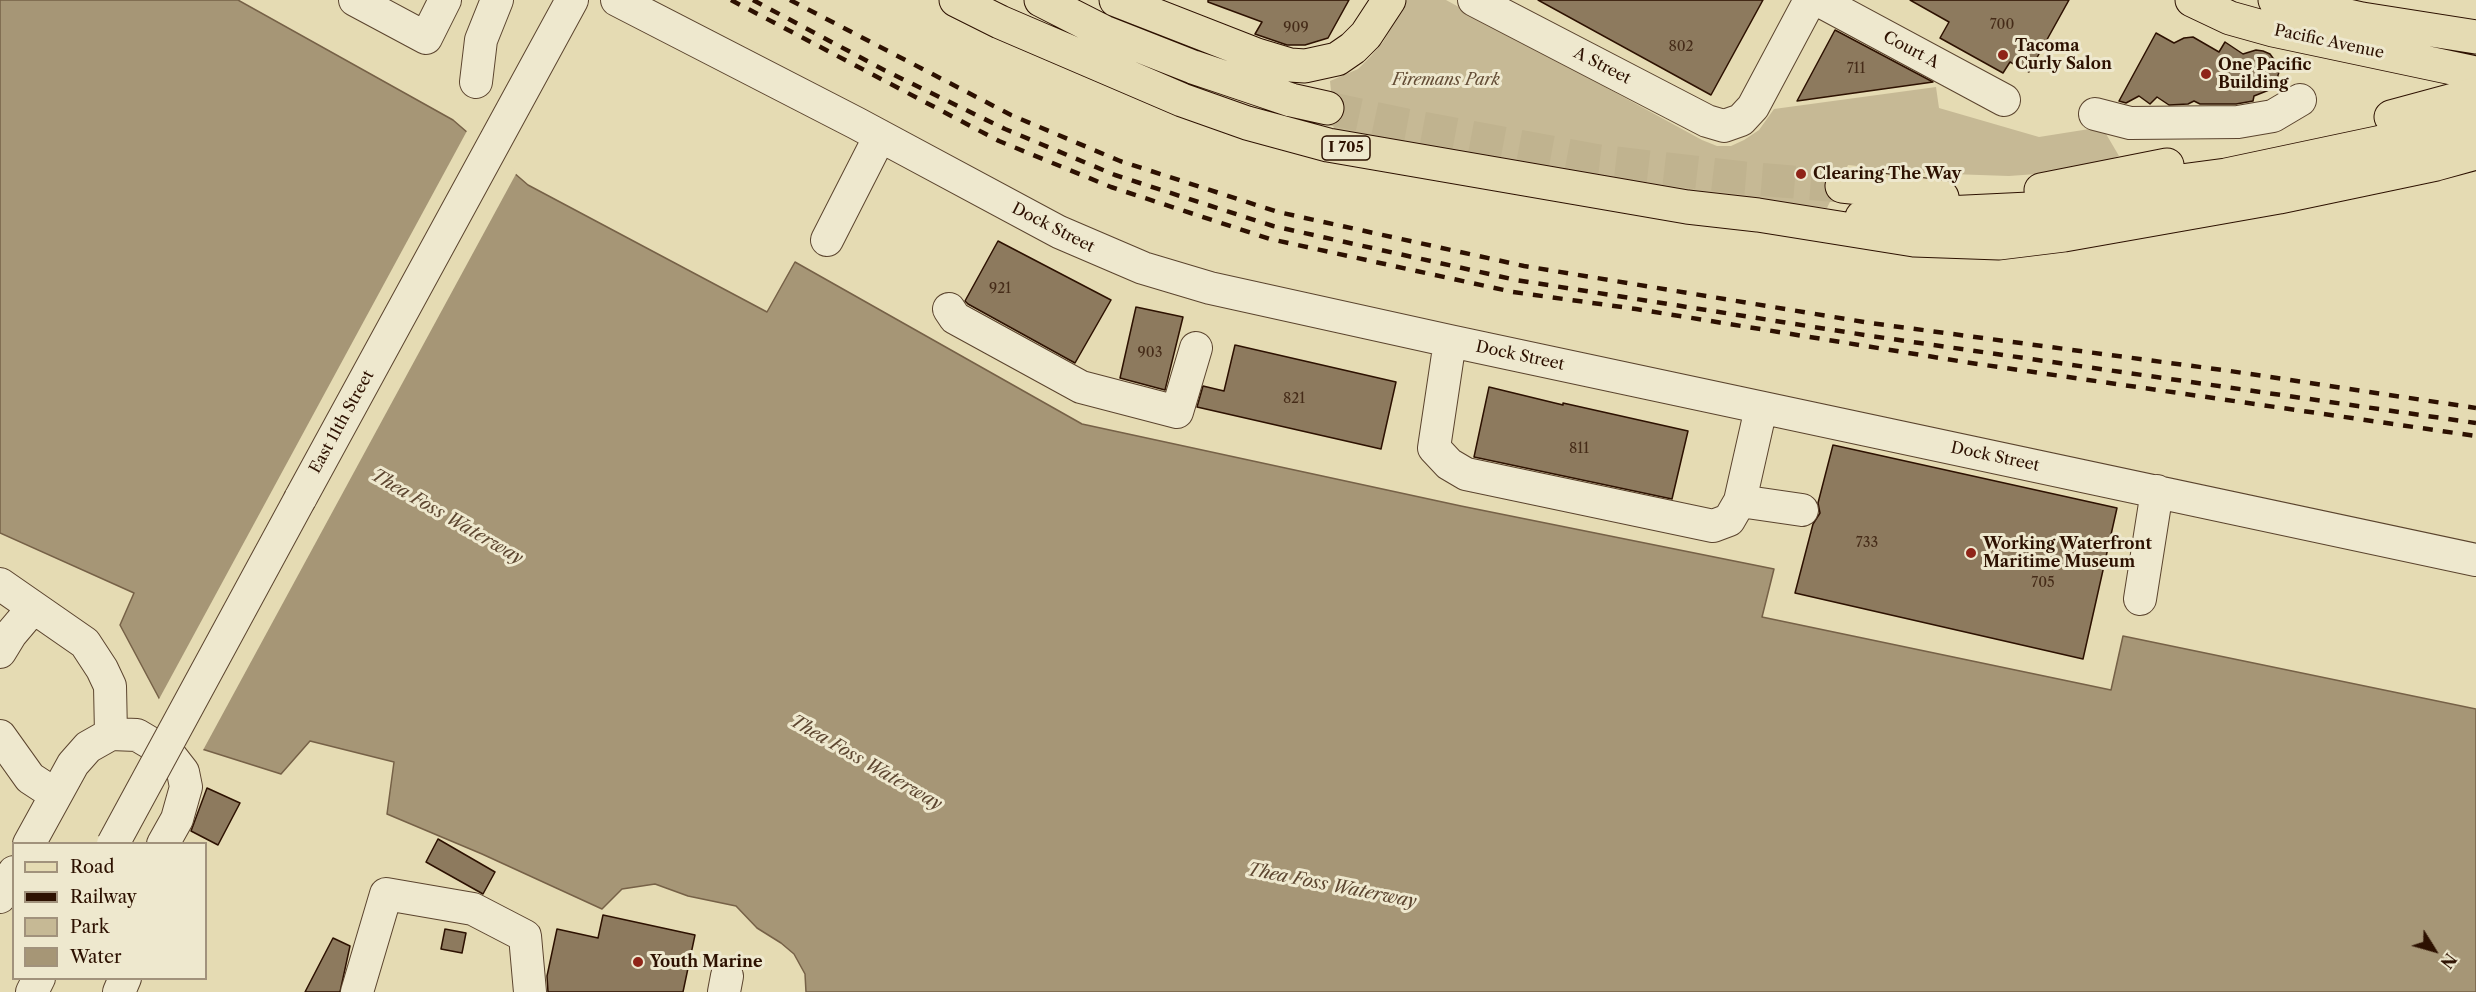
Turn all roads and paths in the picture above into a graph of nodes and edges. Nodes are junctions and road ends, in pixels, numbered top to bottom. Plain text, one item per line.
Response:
1 (355, 0) edge
2 (445, 0) edge
3 (572, 0) edge
4 (617, 0) edge
5 (956, 0) edge
6 (1041, 0) edge
7 (1116, 0) edge
8 (1389, 0) edge
9 (1474, 0) edge
10 (1810, 0) edge
11 (1818, 0) edge
12 (2192, 0) edge
13 (2275, 0) edge
14 (490, 3) edge
15 (2476, 37) edge
16 (2474, 80) edge
17 (476, 82) dead end
18 (2004, 100) dead end
19 (2300, 100) dead end
20 (1327, 108) tunnel mouth
21 (2095, 114) dead end
22 (2476, 122) edge
23 (880, 136) junction
24 (2476, 137) edge
25 (2476, 153) edge
26 (1842, 186) tunnel mouth
27 (2007, 196) junction
28 (1758, 215) junction
29 (827, 240) dead end
30 (949, 309) dead end
31 (1450, 341) junction
32 (1196, 348) dead end
33 (1761, 408) junction
34 (2157, 491) junction
35 (1740, 501) junction
36 (1802, 510) dead end
37 (2476, 560) edge
38 (0, 584) edge
39 (2140, 599) dead end
40 (33, 608) junction
41 (0, 652) edge
42 (111, 734) junction
43 (3, 747) edge
44 (56, 795) junction
45 (30, 842) edge
46 (113, 842) edge
47 (165, 842) edge
48 (12, 876) edge
49 (0, 897) edge
50 (357, 992) edge
51 (530, 992) edge

1 - 2 street
3 - 46 street, East 11th Street, bridge
4 - 23 street, Dock Street
5 - 28 main road, I 705
6 - 20 main road
7 - 8 main road
9 - 10 street, A Street
11 - 18 street, Court A
12 - 16 main road, Pacific Avenue
13 - 15 main road, Pacific Avenue
14 - 17 street
16 - 27 main road
19 - 21 street
22 - 27 main road
23 - 29 street
23 - 31 street, Dock Street
24 - 28 main road
25 - 28 main road
26 - 27 main road
30 - 32 street
31 - 33 street, Dock Street
31 - 35 street
33 - 34 street, Dock Street
33 - 35 street
34 - 37 street, Dock Street
34 - 39 street
35 - 36 street
38 - 40 street
40 - 41 street
40 - 42 street
42 - 44 street
42 - 47 street
43 - 44 street
44 - 45 street
48 - 49 street
50 - 51 street

